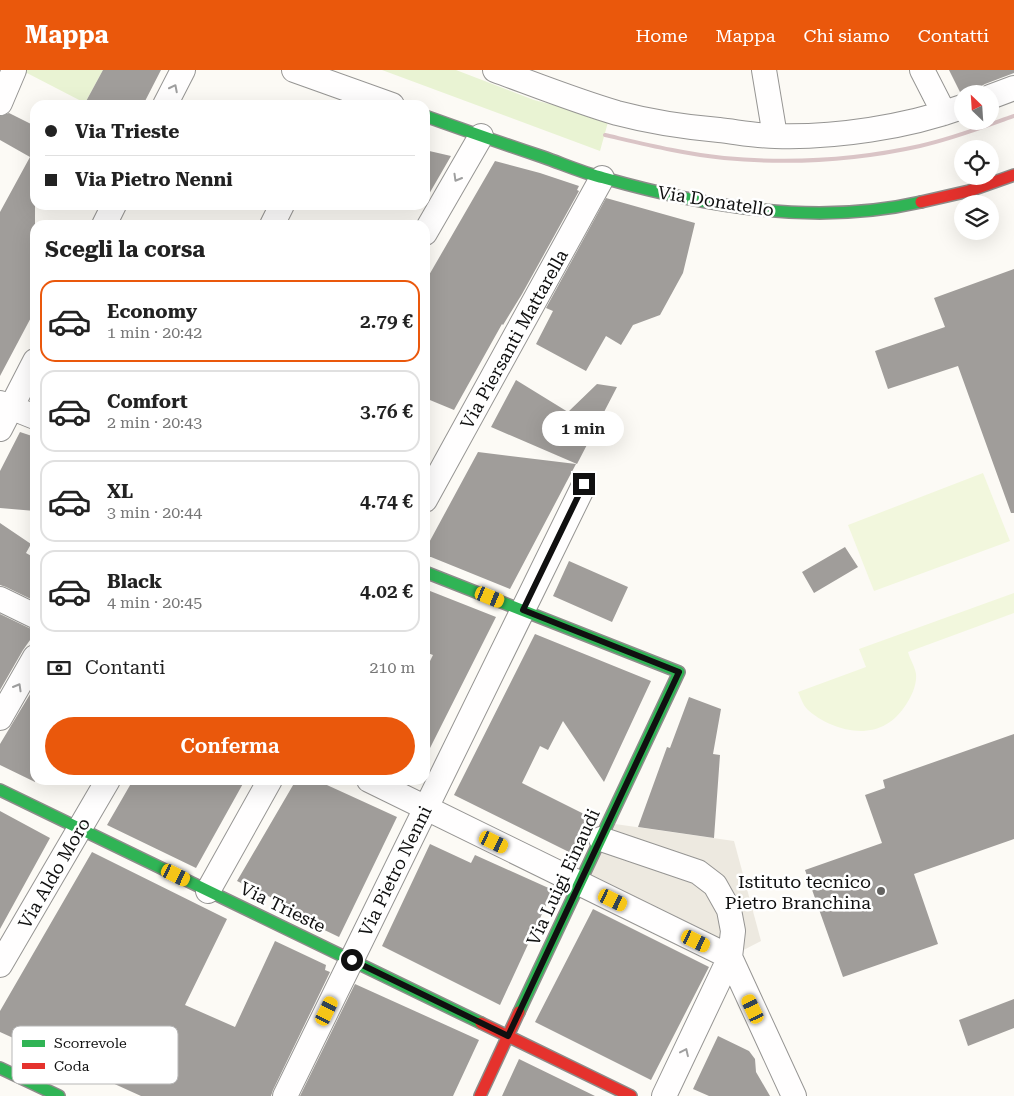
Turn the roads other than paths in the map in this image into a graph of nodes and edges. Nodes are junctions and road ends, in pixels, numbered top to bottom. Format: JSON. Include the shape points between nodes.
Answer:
{"nodes":[{"id":1,"x":14,"y":70,"type":"edge"},
{"id":2,"x":183,"y":70,"type":"edge"},
{"id":3,"x":294,"y":70,"type":"edge"},
{"id":4,"x":495,"y":70,"type":"edge"},
{"id":5,"x":764,"y":70,"type":"edge"},
{"id":6,"x":922,"y":70,"type":"edge"},
{"id":7,"x":1014,"y":88,"type":"edge"},
{"id":8,"x":999,"y":94,"type":"edge"},
{"id":9,"x":339,"y":97,"type":"edge"},
{"id":10,"x":168,"y":100,"type":"edge"},
{"id":11,"x":359,"y":100,"type":"edge"},
{"id":12,"x":0,"y":103,"type":"edge"},
{"id":13,"x":953,"y":110,"type":"edge"},
{"id":14,"x":430,"y":118,"type":"edge"},
{"id":15,"x":481,"y":136,"type":"junction"},
{"id":16,"x":774,"y":136,"type":"junction"},
{"id":17,"x":1014,"y":175,"type":"edge"},
{"id":18,"x":602,"y":178,"type":"junction"},
{"id":19,"x":430,"y":224,"type":"edge"},
{"id":20,"x":30,"y":369,"type":"edge"},
{"id":21,"x":6,"y":405,"type":"edge"},
{"id":22,"x":30,"y":415,"type":"edge"},
{"id":23,"x":0,"y":429,"type":"edge"},
{"id":24,"x":584,"y":484,"type":"dead end"},
{"id":25,"x":430,"y":491,"type":"edge"},
{"id":26,"x":430,"y":574,"type":"edge"},
{"id":27,"x":0,"y":599,"type":"edge"},
{"id":28,"x":523,"y":610,"type":"junction"},
{"id":29,"x":30,"y":614,"type":"edge"},
{"id":30,"x":30,"y":666,"type":"edge"},
{"id":31,"x":0,"y":718,"type":"edge"},
{"id":32,"x":105,"y":785,"type":"edge"},
{"id":33,"x":267,"y":785,"type":"edge"},
{"id":34,"x":379,"y":785,"type":"edge"},
{"id":35,"x":0,"y":790,"type":"edge"},
{"id":36,"x":426,"y":808,"type":"junction"},
{"id":37,"x":80,"y":829,"type":"junction"},
{"id":38,"x":600,"y":839,"type":"junction"},
{"id":39,"x":580,"y":883,"type":"junction"},
{"id":40,"x":208,"y":891,"type":"junction"},
{"id":41,"x":9,"y":931,"type":"edge"},
{"id":42,"x":730,"y":957,"type":"junction"},
{"id":43,"x":352,"y":960,"type":"junction"},
{"id":44,"x":0,"y":965,"type":"edge"},
{"id":45,"x":508,"y":1036,"type":"junction"},
{"id":46,"x":0,"y":1068,"type":"edge"},
{"id":47,"x":12,"y":1074,"type":"edge"},
{"id":48,"x":34,"y":1084,"type":"edge"},
{"id":49,"x":59,"y":1096,"type":"edge"},
{"id":50,"x":284,"y":1096,"type":"edge"},
{"id":51,"x":480,"y":1096,"type":"edge"},
{"id":52,"x":631,"y":1096,"type":"edge"},
{"id":53,"x":664,"y":1096,"type":"edge"},
{"id":54,"x":794,"y":1096,"type":"edge"}],
"edges":[{"from":1,"to":12,"type":"street"},
{"from":10,"to":2,"type":"street","one_way":true},
{"from":3,"to":9,"type":"street"},
{"from":4,"to":16,"type":"street","via":[[567,97],[654,122]]},
{"from":5,"to":16,"type":"street"},
{"from":6,"to":13,"type":"street"},
{"from":7,"to":8,"type":"street"},
{"from":9,"to":11,"type":"street"},
{"from":13,"to":16,"type":"street","via":[[901,124],[820,136]]},
{"from":14,"to":15,"type":"street","name":"Via Donatello"},
{"from":15,"to":18,"type":"street","name":"Via Donatello"},
{"from":15,"to":19,"type":"street","one_way":true},
{"from":17,"to":18,"type":"street","name":"Via Donatello","via":[[899,207],[805,213],[682,198]]},
{"from":18,"to":25,"type":"street","name":"Via Piersanti Mattarella"},
{"from":20,"to":21,"type":"street"},
{"from":21,"to":22,"type":"street"},
{"from":21,"to":23,"type":"street"},
{"from":24,"to":28,"type":"street","name":"Via Pietro Nenni"},
{"from":26,"to":28,"type":"street"},
{"from":27,"to":29,"type":"street"},
{"from":28,"to":36,"type":"street","name":"Via Pietro Nenni"},
{"from":28,"to":38,"type":"street","name":"Via Luigi Einaudi","via":[[679,672]]},
{"from":31,"to":30,"type":"street","one_way":true},
{"from":32,"to":37,"type":"street","name":"Via Aldo Moro"},
{"from":33,"to":40,"type":"street"},
{"from":34,"to":36,"type":"street"},
{"from":35,"to":37,"type":"street","name":"Via Trieste"},
{"from":36,"to":39,"type":"street"},
{"from":36,"to":43,"type":"street","name":"Via Pietro Nenni"},
{"from":37,"to":40,"type":"street","name":"Via Trieste"},
{"from":37,"to":41,"type":"street","name":"Via Aldo Moro"},
{"from":38,"to":39,"type":"street","name":"Via Luigi Einaudi"},
{"from":38,"to":42,"type":"street","via":[[698,872],[715,885],[729,910],[733,931]]},
{"from":39,"to":42,"type":"street"},
{"from":39,"to":45,"type":"street","name":"Via Luigi Einaudi"},
{"from":40,"to":43,"type":"street","name":"Via Trieste"},
{"from":41,"to":44,"type":"street","name":"Via Aldo Moro"},
{"from":53,"to":42,"type":"street","one_way":true},
{"from":42,"to":54,"type":"street"},
{"from":43,"to":45,"type":"street","name":"Via Trieste"},
{"from":43,"to":50,"type":"street","name":"Via Pietro Nenni"},
{"from":45,"to":51,"type":"street","name":"Via Luigi Einaudi"},
{"from":45,"to":52,"type":"street","name":"Via Trieste"},
{"from":46,"to":47,"type":"street"},
{"from":48,"to":49,"type":"street"}]}
